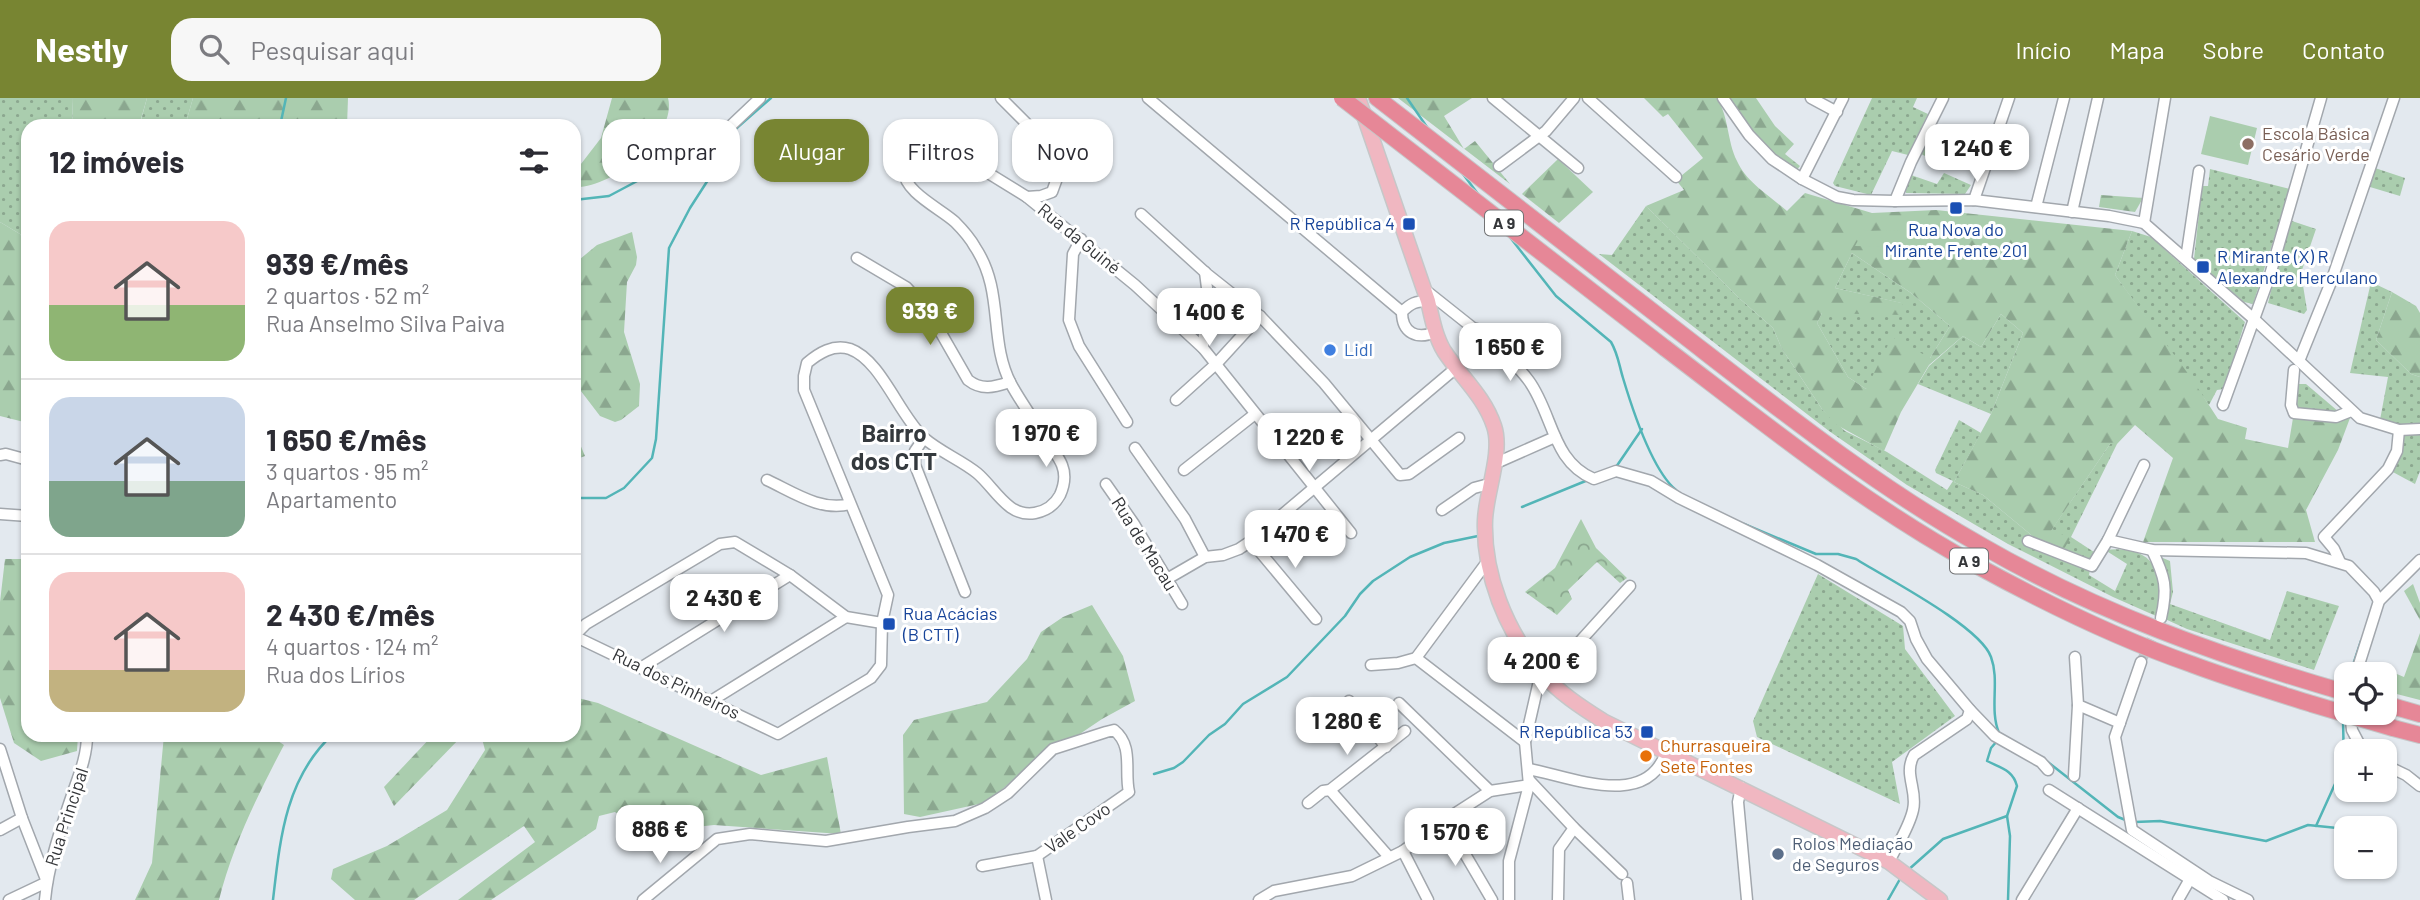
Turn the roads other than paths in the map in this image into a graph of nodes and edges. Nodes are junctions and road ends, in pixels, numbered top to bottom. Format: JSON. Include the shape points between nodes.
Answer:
{"nodes":[{"id":1,"x":760,"y":98,"type":"edge"},
{"id":2,"x":1001,"y":98,"type":"edge"},
{"id":3,"x":1148,"y":98,"type":"edge"},
{"id":4,"x":1342,"y":98,"type":"edge"},
{"id":5,"x":1358,"y":98,"type":"edge"},
{"id":6,"x":1377,"y":98,"type":"edge"},
{"id":7,"x":1493,"y":98,"type":"edge"},
{"id":8,"x":1574,"y":98,"type":"edge"},
{"id":9,"x":1588,"y":98,"type":"edge"},
{"id":10,"x":1723,"y":98,"type":"edge"},
{"id":11,"x":1811,"y":98,"type":"edge"},
{"id":12,"x":1843,"y":98,"type":"edge"},
{"id":13,"x":1943,"y":98,"type":"edge"},
{"id":14,"x":2009,"y":98,"type":"edge"},
{"id":15,"x":2064,"y":98,"type":"edge"},
{"id":16,"x":2098,"y":98,"type":"edge"},
{"id":17,"x":2165,"y":98,"type":"edge"},
{"id":18,"x":2321,"y":98,"type":"edge"},
{"id":19,"x":2394,"y":98,"type":"edge"},
{"id":20,"x":1837,"y":112,"type":"junction"},
{"id":21,"x":738,"y":119,"type":"edge"},
{"id":22,"x":1538,"y":137,"type":"junction"},
{"id":23,"x":1499,"y":166,"type":"dead end"},
{"id":24,"x":1578,"y":168,"type":"dead end"},
{"id":25,"x":2199,"y":171,"type":"dead end"},
{"id":26,"x":1676,"y":177,"type":"dead end"},
{"id":27,"x":1802,"y":179,"type":"junction"},
{"id":28,"x":1052,"y":192,"type":"junction"},
{"id":29,"x":1027,"y":197,"type":"junction"},
{"id":30,"x":1974,"y":200,"type":"junction"},
{"id":31,"x":1895,"y":201,"type":"junction"},
{"id":32,"x":2036,"y":207,"type":"junction"},
{"id":33,"x":2072,"y":212,"type":"junction"},
{"id":34,"x":1141,"y":214,"type":"dead end"},
{"id":35,"x":1054,"y":218,"type":"junction"},
{"id":36,"x":2144,"y":223,"type":"junction"},
{"id":37,"x":1081,"y":239,"type":"junction"},
{"id":38,"x":857,"y":258,"type":"dead end"},
{"id":39,"x":2186,"y":259,"type":"junction"},
{"id":40,"x":1205,"y":272,"type":"junction"},
{"id":41,"x":1219,"y":284,"type":"junction"},
{"id":42,"x":1206,"y":288,"type":"junction"},
{"id":43,"x":1426,"y":295,"type":"junction"},
{"id":44,"x":1402,"y":312,"type":"junction"},
{"id":45,"x":1260,"y":316,"type":"junction"},
{"id":46,"x":2255,"y":320,"type":"junction"},
{"id":47,"x":1204,"y":325,"type":"junction"},
{"id":48,"x":1181,"y":327,"type":"junction"},
{"id":49,"x":1435,"y":332,"type":"junction"},
{"id":50,"x":1203,"y":348,"type":"junction"},
{"id":51,"x":1216,"y":363,"type":"junction"},
{"id":52,"x":2296,"y":366,"type":"junction"},
{"id":53,"x":1456,"y":368,"type":"junction"},
{"id":54,"x":1010,"y":382,"type":"junction"},
{"id":55,"x":1176,"y":400,"type":"dead end"},
{"id":56,"x":2223,"y":405,"type":"dead end"},
{"id":57,"x":2351,"y":411,"type":"junction"},
{"id":58,"x":1255,"y":414,"type":"junction"},
{"id":59,"x":1126,"y":422,"type":"dead end"},
{"id":60,"x":2420,"y":429,"type":"edge"},
{"id":61,"x":2399,"y":430,"type":"junction"},
{"id":62,"x":1555,"y":437,"type":"junction"},
{"id":63,"x":924,"y":438,"type":"junction"},
{"id":64,"x":1458,"y":438,"type":"dead end"},
{"id":65,"x":1372,"y":440,"type":"junction"},
{"id":66,"x":1135,"y":447,"type":"dead end"},
{"id":67,"x":0,"y":455,"type":"edge"},
{"id":68,"x":21,"y":458,"type":"edge"},
{"id":69,"x":1494,"y":464,"type":"junction"},
{"id":70,"x":2144,"y":465,"type":"dead end"},
{"id":71,"x":1184,"y":470,"type":"dead end"},
{"id":72,"x":767,"y":480,"type":"dead end"},
{"id":73,"x":1106,"y":484,"type":"dead end"},
{"id":74,"x":1489,"y":484,"type":"junction"},
{"id":75,"x":1316,"y":487,"type":"junction"},
{"id":76,"x":850,"y":504,"type":"junction"},
{"id":77,"x":1442,"y":510,"type":"dead end"},
{"id":78,"x":0,"y":514,"type":"edge"},
{"id":79,"x":21,"y":516,"type":"edge"},
{"id":80,"x":1351,"y":533,"type":"dead end"},
{"id":81,"x":2108,"y":540,"type":"junction"},
{"id":82,"x":1251,"y":541,"type":"junction"},
{"id":83,"x":2028,"y":541,"type":"dead end"},
{"id":84,"x":2152,"y":550,"type":"junction"},
{"id":85,"x":1205,"y":557,"type":"junction"},
{"id":86,"x":2420,"y":560,"type":"edge"},
{"id":87,"x":1487,"y":562,"type":"junction"},
{"id":88,"x":2340,"y":562,"type":"junction"},
{"id":89,"x":2415,"y":571,"type":"edge"},
{"id":90,"x":790,"y":575,"type":"junction"},
{"id":91,"x":1167,"y":579,"type":"junction"},
{"id":92,"x":1630,"y":586,"type":"dead end"},
{"id":93,"x":965,"y":592,"type":"dead end"},
{"id":94,"x":2379,"y":601,"type":"junction"},
{"id":95,"x":1182,"y":604,"type":"dead end"},
{"id":96,"x":846,"y":617,"type":"junction"},
{"id":97,"x":2161,"y":618,"type":"tunnel mouth"},
{"id":98,"x":1316,"y":619,"type":"dead end"},
{"id":99,"x":882,"y":623,"type":"junction"},
{"id":100,"x":581,"y":629,"type":"edge"},
{"id":101,"x":581,"y":639,"type":"edge"},
{"id":102,"x":2075,"y":657,"type":"dead end"},
{"id":103,"x":1416,"y":658,"type":"junction"},
{"id":104,"x":2141,"y":662,"type":"tunnel mouth"},
{"id":105,"x":2360,"y":662,"type":"edge"},
{"id":106,"x":1371,"y":665,"type":"dead end"},
{"id":107,"x":642,"y":667,"type":"junction"},
{"id":108,"x":1545,"y":676,"type":"junction"},
{"id":109,"x":2334,"y":689,"type":"edge"},
{"id":110,"x":711,"y":701,"type":"junction"},
{"id":111,"x":1349,"y":701,"type":"dead end"},
{"id":112,"x":1399,"y":703,"type":"dead end"},
{"id":113,"x":2077,"y":705,"type":"junction"},
{"id":114,"x":2397,"y":707,"type":"edge"},
{"id":115,"x":1970,"y":710,"type":"junction"},
{"id":116,"x":2420,"y":714,"type":"edge"},
{"id":117,"x":2120,"y":723,"type":"junction"},
{"id":118,"x":1405,"y":731,"type":"dead end"},
{"id":119,"x":2420,"y":736,"type":"edge"},
{"id":120,"x":87,"y":742,"type":"edge"},
{"id":121,"x":1525,"y":742,"type":"junction"},
{"id":122,"x":1386,"y":747,"type":"junction"},
{"id":123,"x":0,"y":748,"type":"edge"},
{"id":124,"x":1666,"y":752,"type":"junction"},
{"id":125,"x":2048,"y":770,"type":"dead end"},
{"id":126,"x":2397,"y":771,"type":"edge"},
{"id":127,"x":2074,"y":776,"type":"dead end"},
{"id":128,"x":1529,"y":778,"type":"junction"},
{"id":129,"x":2420,"y":786,"type":"edge"},
{"id":130,"x":1741,"y":787,"type":"junction"},
{"id":131,"x":1330,"y":790,"type":"junction"},
{"id":132,"x":2049,"y":790,"type":"dead end"},
{"id":133,"x":1490,"y":791,"type":"junction"},
{"id":134,"x":1550,"y":800,"type":"junction"},
{"id":135,"x":1308,"y":803,"type":"dead end"},
{"id":136,"x":1524,"y":807,"type":"junction"},
{"id":137,"x":2078,"y":808,"type":"junction"},
{"id":138,"x":22,"y":818,"type":"junction"},
{"id":139,"x":1445,"y":820,"type":"junction"},
{"id":140,"x":1574,"y":828,"type":"junction"},
{"id":141,"x":0,"y":830,"type":"edge"},
{"id":142,"x":1404,"y":851,"type":"junction"},
{"id":143,"x":1037,"y":856,"type":"junction"},
{"id":144,"x":1389,"y":858,"type":"junction"},
{"id":145,"x":982,"y":866,"type":"dead end"},
{"id":146,"x":1899,"y":869,"type":"junction"},
{"id":147,"x":2190,"y":879,"type":"junction"},
{"id":148,"x":47,"y":882,"type":"junction"},
{"id":149,"x":9,"y":900,"type":"edge"},
{"id":150,"x":45,"y":900,"type":"edge"},
{"id":151,"x":642,"y":900,"type":"edge"},
{"id":152,"x":1046,"y":900,"type":"edge"},
{"id":153,"x":1259,"y":900,"type":"edge"},
{"id":154,"x":1428,"y":900,"type":"edge"},
{"id":155,"x":1492,"y":900,"type":"edge"},
{"id":156,"x":1508,"y":900,"type":"edge"},
{"id":157,"x":1558,"y":900,"type":"edge"},
{"id":158,"x":1629,"y":900,"type":"edge"},
{"id":159,"x":1747,"y":900,"type":"edge"},
{"id":160,"x":1940,"y":900,"type":"edge"},
{"id":161,"x":2022,"y":900,"type":"edge"},
{"id":162,"x":2178,"y":900,"type":"edge"},
{"id":163,"x":2223,"y":900,"type":"edge"},
{"id":164,"x":2248,"y":900,"type":"edge"}],
"edges":[{"from":1,"to":21,"type":"street"},
{"from":2,"to":28,"type":"street","via":[[1058,155],[1060,170]]},
{"from":3,"to":44,"type":"street"},
{"from":4,"to":119,"type":"highway","number":"A 9","bridge":true,"via":[[1809,457],[1972,563],[2085,621],[2189,664]]},
{"from":5,"to":43,"type":"main road"},
{"from":6,"to":109,"type":"highway","number":"A 9","via":[[1809,432],[1984,547],[2091,601],[2195,645]]},
{"from":7,"to":22,"type":"street"},
{"from":8,"to":22,"type":"street"},
{"from":9,"to":26,"type":"street"},
{"from":10,"to":27,"type":"street","via":[[1758,146]]},
{"from":11,"to":20,"type":"street"},
{"from":12,"to":20,"type":"street"},
{"from":13,"to":31,"type":"street"},
{"from":14,"to":30,"type":"street"},
{"from":15,"to":32,"type":"street"},
{"from":16,"to":33,"type":"street"},
{"from":17,"to":36,"type":"street"},
{"from":18,"to":46,"type":"street"},
{"from":19,"to":52,"type":"street","via":[[2331,282]]},
{"from":20,"to":27,"type":"street"},
{"from":22,"to":23,"type":"street"},
{"from":22,"to":24,"type":"street"},
{"from":25,"to":39,"type":"street"},
{"from":27,"to":31,"type":"street","via":[[1837,197]]},
{"from":28,"to":29,"type":"street"},
{"from":28,"to":35,"type":"street"},
{"from":29,"to":35,"type":"street","name":"Rua da Guiné"},
{"from":29,"to":54,"type":"street","name":"Rua da Guiné","via":[[941,144],[916,148],[905,161],[911,188],[954,222],[986,265]]},
{"from":30,"to":31,"type":"street"},
{"from":30,"to":32,"type":"street"},
{"from":32,"to":33,"type":"street"},
{"from":33,"to":36,"type":"street"},
{"from":34,"to":40,"type":"street"},
{"from":35,"to":37,"type":"street","name":"Rua da Guiné"},
{"from":36,"to":39,"type":"street"},
{"from":37,"to":48,"type":"street","name":"Rua da Guiné"},
{"from":37,"to":59,"type":"street","via":[[1073,254],[1069,320],[1079,346]]},
{"from":38,"to":54,"type":"street","via":[[906,287],[921,303],[968,380],[986,388]]},
{"from":39,"to":46,"type":"street"},
{"from":40,"to":41,"type":"street"},
{"from":40,"to":42,"type":"street"},
{"from":41,"to":42,"type":"street"},
{"from":41,"to":45,"type":"street"},
{"from":42,"to":47,"type":"street"},
{"from":43,"to":44,"type":"street"},
{"from":43,"to":49,"type":"main road"},
{"from":43,"to":62,"type":"street","via":[[1480,330],[1528,379]]},
{"from":44,"to":49,"type":"street","via":[[1405,329],[1412,334]]},
{"from":45,"to":51,"type":"street"},
{"from":45,"to":65,"type":"street"},
{"from":46,"to":52,"type":"street"},
{"from":46,"to":56,"type":"street"},
{"from":47,"to":48,"type":"street"},
{"from":47,"to":50,"type":"street"},
{"from":48,"to":50,"type":"street","name":"Rua da Guiné"},
{"from":49,"to":53,"type":"main road"},
{"from":50,"to":51,"type":"street","name":"Rua da Guiné"},
{"from":51,"to":55,"type":"street"},
{"from":51,"to":58,"type":"street","name":"Rua da Guiné"},
{"from":52,"to":57,"type":"street"},
{"from":52,"to":57,"type":"street","via":[[2294,413],[2336,417]]},
{"from":53,"to":65,"type":"street"},
{"from":53,"to":69,"type":"main road","via":[[1485,403],[1495,429]]},
{"from":54,"to":63,"type":"street","via":[[1062,465],[1064,484],[1050,508],[1030,514],[1017,512],[976,472]]},
{"from":57,"to":61,"type":"street"},
{"from":58,"to":71,"type":"street"},
{"from":58,"to":75,"type":"street","name":"Rua da Guiné"},
{"from":60,"to":61,"type":"street"},
{"from":61,"to":88,"type":"street","via":[[2388,469],[2324,537]]},
{"from":62,"to":69,"type":"street"},
{"from":62,"to":115,"type":"street","via":[[1563,455],[1590,477],[1616,471],[1651,481],[1906,616],[1927,659]]},
{"from":63,"to":76,"type":"street","via":[[859,354],[828,349],[807,363],[804,390]]},
{"from":63,"to":93,"type":"street","via":[[915,451],[915,465]]},
{"from":64,"to":65,"type":"street","via":[[1404,476]]},
{"from":65,"to":75,"type":"street"},
{"from":66,"to":85,"type":"street","via":[[1185,519]]},
{"from":67,"to":68,"type":"street"},
{"from":69,"to":74,"type":"main road"},
{"from":70,"to":81,"type":"street"},
{"from":72,"to":76,"type":"street","via":[[824,506]]},
{"from":73,"to":91,"type":"street","name":"Rua de Macau"},
{"from":74,"to":77,"type":"street","via":[[1474,488]]},
{"from":74,"to":87,"type":"main road"},
{"from":75,"to":80,"type":"street","name":"Rua da Guiné"},
{"from":75,"to":82,"type":"street"},
{"from":76,"to":99,"type":"street","via":[[888,595]]},
{"from":78,"to":79,"type":"street"},
{"from":81,"to":83,"type":"street","via":[[2092,566]]},
{"from":81,"to":84,"type":"street"},
{"from":82,"to":85,"type":"street","via":[[1223,555]]},
{"from":82,"to":98,"type":"street"},
{"from":84,"to":88,"type":"street","via":[[2306,553]]},
{"from":84,"to":97,"type":"street","via":[[2166,586]]},
{"from":85,"to":91,"type":"street"},
{"from":86,"to":89,"type":"street"},
{"from":87,"to":103,"type":"street"},
{"from":87,"to":108,"type":"main road","via":[[1506,617]]},
{"from":88,"to":94,"type":"street","via":[[2354,571]]},
{"from":89,"to":94,"type":"street"},
{"from":90,"to":96,"type":"street"},
{"from":90,"to":100,"type":"street","via":[[735,542],[720,544]]},
{"from":90,"to":107,"type":"street"},
{"from":91,"to":95,"type":"street","name":"Rua de Macau"},
{"from":92,"to":108,"type":"street"},
{"from":94,"to":105,"type":"street"},
{"from":96,"to":99,"type":"street"},
{"from":96,"to":110,"type":"street"},
{"from":99,"to":110,"type":"street","name":"Rua dos Pinheiros","via":[[881,665],[871,678],[778,734]]},
{"from":101,"to":107,"type":"street","name":"Rua dos Pinheiros"},
{"from":102,"to":113,"type":"street"},
{"from":103,"to":106,"type":"street"},
{"from":103,"to":121,"type":"street"},
{"from":104,"to":117,"type":"street"},
{"from":107,"to":110,"type":"street","name":"Rua dos Pinheiros"},
{"from":108,"to":121,"type":"street"},
{"from":108,"to":124,"type":"main road","via":[[1603,721]]},
{"from":111,"to":122,"type":"street"},
{"from":112,"to":133,"type":"street"},
{"from":113,"to":117,"type":"street"},
{"from":113,"to":127,"type":"street"},
{"from":114,"to":116,"type":"highway"},
{"from":115,"to":125,"type":"street","via":[[1999,740]]},
{"from":115,"to":146,"type":"street","via":[[1967,719],[1911,760],[1913,812]]},
{"from":117,"to":164,"type":"street","via":[[2115,737],[2132,830],[2208,881]]},
{"from":118,"to":122,"type":"street"},
{"from":120,"to":148,"type":"street","name":"Rua Principal","via":[[87,755]]},
{"from":121,"to":128,"type":"street"},
{"from":122,"to":131,"type":"street"},
{"from":123,"to":138,"type":"street"},
{"from":124,"to":128,"type":"street","via":[[1652,776],[1633,785]]},
{"from":124,"to":130,"type":"main road"},
{"from":126,"to":129,"type":"street"},
{"from":128,"to":133,"type":"street"},
{"from":128,"to":134,"type":"street"},
{"from":128,"to":136,"type":"street"},
{"from":130,"to":146,"type":"main road"},
{"from":130,"to":159,"type":"street","via":[[1738,802]]},
{"from":131,"to":135,"type":"street"},
{"from":131,"to":144,"type":"street"},
{"from":132,"to":137,"type":"street"},
{"from":133,"to":139,"type":"street"},
{"from":134,"to":136,"type":"street"},
{"from":134,"to":140,"type":"street"},
{"from":136,"to":156,"type":"street","via":[[1509,861]]},
{"from":137,"to":147,"type":"street"},
{"from":137,"to":161,"type":"street"},
{"from":138,"to":141,"type":"street"},
{"from":138,"to":148,"type":"street"},
{"from":139,"to":142,"type":"street"},
{"from":139,"to":155,"type":"street"},
{"from":140,"to":157,"type":"street","via":[[1559,849]]},
{"from":140,"to":158,"type":"street","via":[[1624,879]]},
{"from":142,"to":144,"type":"street"},
{"from":142,"to":154,"type":"street"},
{"from":143,"to":145,"type":"street","name":"Vale Covo"},
{"from":143,"to":151,"type":"street","name":"Vale Covo","via":[[1129,792],[1128,758],[1118,733],[1110,731],[1054,749],[1008,793],[955,821],[826,841],[750,834],[717,839]]},
{"from":143,"to":152,"type":"street"},
{"from":144,"to":153,"type":"street","via":[[1342,879],[1274,891]]},
{"from":146,"to":160,"type":"main road"},
{"from":147,"to":162,"type":"street"},
{"from":147,"to":163,"type":"street"},
{"from":148,"to":149,"type":"street"},
{"from":148,"to":150,"type":"street","name":"Rua Principal"}]}
